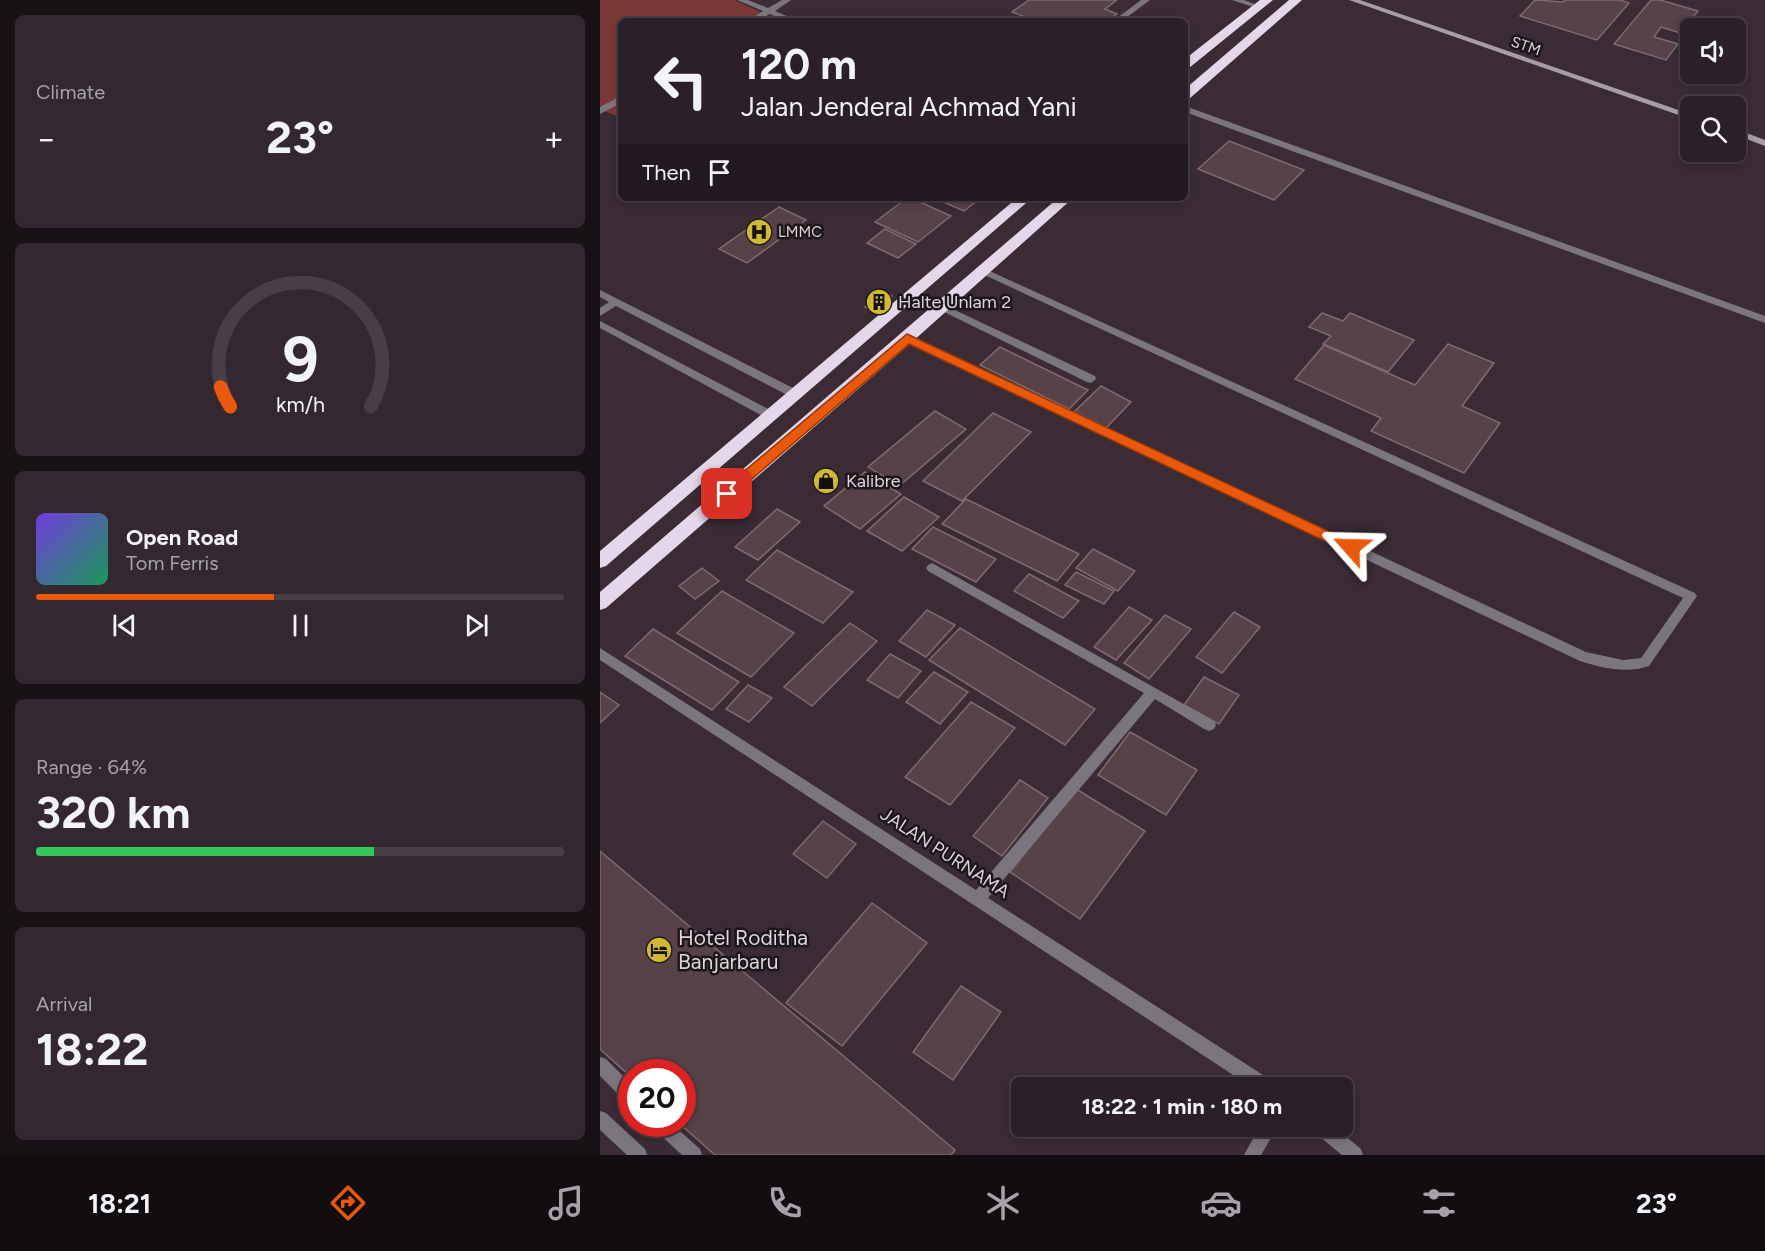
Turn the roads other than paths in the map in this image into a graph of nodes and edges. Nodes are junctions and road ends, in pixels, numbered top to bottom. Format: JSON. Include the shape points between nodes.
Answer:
{"nodes":[{"id":1,"x":741,"y":0,"type":"edge"},
{"id":2,"x":787,"y":0,"type":"edge"},
{"id":3,"x":1146,"y":0,"type":"edge"},
{"id":4,"x":1236,"y":0,"type":"edge"},
{"id":5,"x":1296,"y":0,"type":"edge"},
{"id":6,"x":1353,"y":0,"type":"edge"},
{"id":7,"x":1263,"y":4,"type":"edge"},
{"id":8,"x":769,"y":11,"type":"junction"},
{"id":9,"x":757,"y":18,"type":"edge"},
{"id":10,"x":786,"y":18,"type":"edge"},
{"id":11,"x":1121,"y":18,"type":"edge"},
{"id":12,"x":1188,"y":62,"type":"edge"},
{"id":13,"x":1188,"y":91,"type":"edge"},
{"id":14,"x":618,"y":101,"type":"edge"},
{"id":15,"x":1188,"y":110,"type":"edge"},
{"id":16,"x":600,"y":111,"type":"edge"},
{"id":17,"x":1680,"y":114,"type":"edge"},
{"id":18,"x":1746,"y":135,"type":"edge"},
{"id":19,"x":1765,"y":142,"type":"edge"},
{"id":20,"x":1022,"y":201,"type":"edge"},
{"id":21,"x":1063,"y":201,"type":"edge"},
{"id":22,"x":983,"y":271,"type":"junction"},
{"id":23,"x":600,"y":293,"type":"edge"},
{"id":24,"x":616,"y":301,"type":"junction"},
{"id":25,"x":942,"y":307,"type":"junction"},
{"id":26,"x":600,"y":313,"type":"edge"},
{"id":27,"x":1765,"y":320,"type":"edge"},
{"id":28,"x":600,"y":324,"type":"edge"},
{"id":29,"x":907,"y":338,"type":"junction"},
{"id":30,"x":1091,"y":380,"type":"dead end"},
{"id":31,"x":797,"y":395,"type":"junction"},
{"id":32,"x":772,"y":416,"type":"junction"},
{"id":33,"x":600,"y":561,"type":"edge"},
{"id":34,"x":932,"y":568,"type":"dead end"},
{"id":35,"x":600,"y":603,"type":"edge"},
{"id":36,"x":600,"y":653,"type":"edge"},
{"id":37,"x":1153,"y":692,"type":"junction"},
{"id":38,"x":1209,"y":725,"type":"dead end"},
{"id":39,"x":979,"y":898,"type":"junction"},
{"id":40,"x":600,"y":1065,"type":"edge"},
{"id":41,"x":1251,"y":1077,"type":"edge"},
{"id":42,"x":618,"y":1082,"type":"edge"},
{"id":43,"x":600,"y":1119,"type":"edge"},
{"id":44,"x":675,"y":1137,"type":"edge"},
{"id":45,"x":1263,"y":1137,"type":"edge"},
{"id":46,"x":1333,"y":1137,"type":"edge"},
{"id":47,"x":639,"y":1155,"type":"edge"},
{"id":48,"x":694,"y":1155,"type":"edge"},
{"id":49,"x":1252,"y":1155,"type":"edge"},
{"id":50,"x":1355,"y":1155,"type":"edge"}],
"edges":[{"from":1,"to":8,"type":"street"},
{"from":2,"to":8,"type":"street"},
{"from":3,"to":11,"type":"street"},
{"from":4,"to":7,"type":"street"},
{"from":5,"to":13,"type":"highway"},
{"from":6,"to":17,"type":"street","name":"STM"},
{"from":7,"to":12,"type":"highway"},
{"from":8,"to":9,"type":"street"},
{"from":8,"to":10,"type":"street"},
{"from":14,"to":16,"type":"street"},
{"from":15,"to":27,"type":"street"},
{"from":18,"to":19,"type":"street"},
{"from":20,"to":31,"type":"highway"},
{"from":21,"to":22,"type":"highway"},
{"from":22,"to":25,"type":"highway"},
{"from":22,"to":29,"type":"street","via":[[1690,596],[1645,662],[1622,665],[1584,657]]},
{"from":23,"to":24,"type":"street"},
{"from":24,"to":26,"type":"street"},
{"from":24,"to":31,"type":"street"},
{"from":25,"to":29,"type":"highway"},
{"from":25,"to":30,"type":"street"},
{"from":28,"to":32,"type":"street"},
{"from":29,"to":35,"type":"highway"},
{"from":31,"to":32,"type":"highway"},
{"from":32,"to":33,"type":"highway"},
{"from":34,"to":37,"type":"street"},
{"from":36,"to":39,"type":"street","name":"JALAN PURNAMA"},
{"from":37,"to":38,"type":"street"},
{"from":37,"to":39,"type":"street"},
{"from":39,"to":41,"type":"street","name":"JALAN PURNAMA"},
{"from":40,"to":42,"type":"street"},
{"from":43,"to":47,"type":"street"},
{"from":44,"to":48,"type":"street"},
{"from":45,"to":49,"type":"street"},
{"from":46,"to":50,"type":"street"}]}
